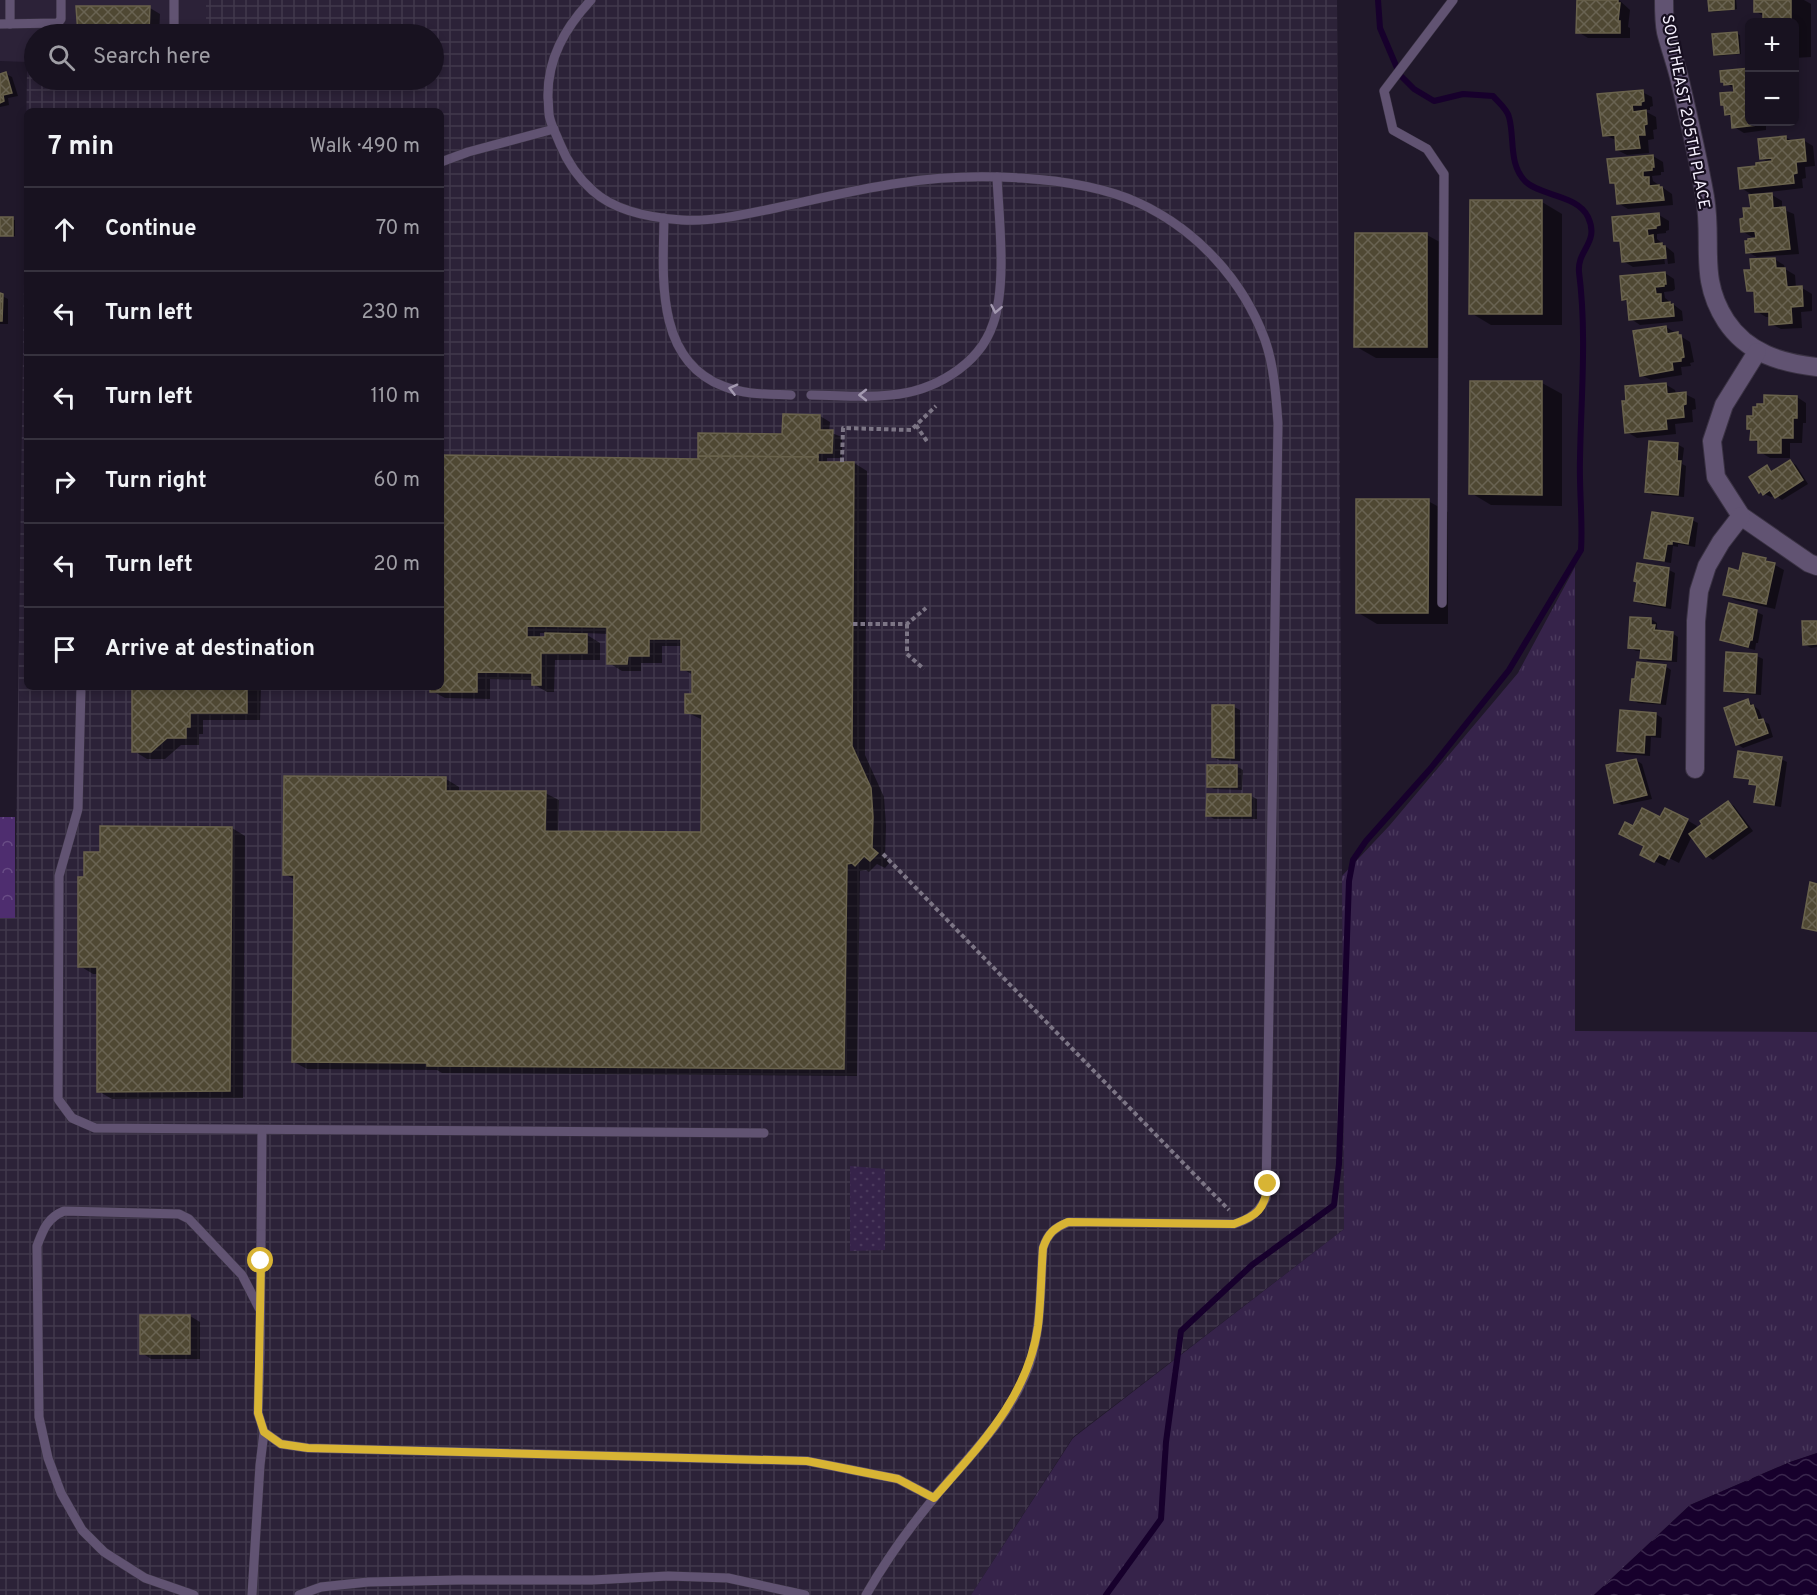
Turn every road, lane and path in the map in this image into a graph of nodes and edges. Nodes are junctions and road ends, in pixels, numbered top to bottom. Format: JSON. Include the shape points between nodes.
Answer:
{"nodes":[{"id":1,"x":10,"y":0,"type":"edge"},
{"id":2,"x":61,"y":0,"type":"edge"},
{"id":3,"x":174,"y":0,"type":"edge"},
{"id":4,"x":591,"y":0,"type":"edge"},
{"id":5,"x":1453,"y":0,"type":"edge"},
{"id":6,"x":1664,"y":0,"type":"edge"},
{"id":7,"x":0,"y":24,"type":"edge"},
{"id":8,"x":10,"y":24,"type":"junction"},
{"id":9,"x":174,"y":24,"type":"edge"},
{"id":10,"x":554,"y":129,"type":"junction"},
{"id":11,"x":444,"y":161,"type":"edge"},
{"id":12,"x":997,"y":177,"type":"junction"},
{"id":13,"x":664,"y":218,"type":"junction"},
{"id":14,"x":1757,"y":352,"type":"junction"},
{"id":15,"x":1817,"y":367,"type":"edge"},
{"id":16,"x":791,"y":395,"type":"dead end"},
{"id":17,"x":812,"y":395,"type":"dead end"},
{"id":18,"x":936,"y":406,"type":"dead end"},
{"id":19,"x":916,"y":425,"type":"junction"},
{"id":20,"x":928,"y":443,"type":"dead end"},
{"id":21,"x":842,"y":462,"type":"dead end"},
{"id":22,"x":1741,"y":516,"type":"junction"},
{"id":23,"x":1817,"y":566,"type":"edge"},
{"id":24,"x":1442,"y":603,"type":"dead end"},
{"id":25,"x":926,"y":608,"type":"dead end"},
{"id":26,"x":853,"y":624,"type":"dead end"},
{"id":27,"x":907,"y":624,"type":"junction"},
{"id":28,"x":924,"y":669,"type":"dead end"},
{"id":29,"x":81,"y":690,"type":"edge"},
{"id":30,"x":1695,"y":768,"type":"dead end"},
{"id":31,"x":883,"y":854,"type":"dead end"},
{"id":32,"x":262,"y":1130,"type":"junction"},
{"id":33,"x":764,"y":1133,"type":"dead end"},
{"id":34,"x":1234,"y":1224,"type":"junction"},
{"id":35,"x":261,"y":1311,"type":"junction"},
{"id":36,"x":264,"y":1432,"type":"junction"},
{"id":37,"x":934,"y":1498,"type":"junction"},
{"id":38,"x":194,"y":1595,"type":"edge"},
{"id":39,"x":252,"y":1595,"type":"edge"},
{"id":40,"x":299,"y":1595,"type":"edge"},
{"id":41,"x":805,"y":1595,"type":"edge"},
{"id":42,"x":866,"y":1595,"type":"edge"}],
"edges":[{"from":1,"to":8,"type":"lane"},
{"from":2,"to":8,"type":"lane","via":[[58,23]]},
{"from":3,"to":9,"type":"lane"},
{"from":4,"to":10,"type":"lane","via":[[565,32],[553,58],[548,88],[549,117]]},
{"from":5,"to":24,"type":"lane","via":[[1384,91],[1393,130],[1427,149],[1444,174]]},
{"from":6,"to":14,"type":"street","name":"SOUTHEAST 205TH PLACE","via":[[1666,29],[1705,200],[1710,288],[1728,323]]},
{"from":7,"to":8,"type":"lane"},
{"from":10,"to":11,"type":"lane"},
{"from":10,"to":13,"type":"lane","via":[[567,161],[593,192],[618,206]]},
{"from":12,"to":13,"type":"lane","via":[[929,179],[707,220]]},
{"from":12,"to":17,"type":"lane","one_way":true,"via":[[999,299],[993,325],[980,348],[942,381],[914,391],[889,395]]},
{"from":12,"to":34,"type":"lane","via":[[1104,191],[1173,222],[1226,270],[1265,340],[1275,379],[1278,423],[1268,1184],[1261,1209]]},
{"from":16,"to":13,"type":"lane","one_way":true,"via":[[752,393],[722,386],[697,370],[680,348],[668,320],[662,285]]},
{"from":14,"to":15,"type":"street","name":"SOUTHEAST 205TH PLACE"},
{"from":14,"to":22,"type":"street","via":[[1724,405],[1712,441],[1716,477]]},
{"from":18,"to":19,"type":"path"},
{"from":19,"to":20,"type":"path"},
{"from":19,"to":21,"type":"path","via":[[911,430],[843,429]]},
{"from":22,"to":23,"type":"street"},
{"from":22,"to":30,"type":"street","via":[[1707,566],[1699,591]]},
{"from":25,"to":27,"type":"path"},
{"from":26,"to":27,"type":"path"},
{"from":27,"to":28,"type":"path","via":[[907,654]]},
{"from":29,"to":32,"type":"lane","via":[[78,809],[59,876],[58,1100],[72,1118],[95,1128]]},
{"from":31,"to":34,"type":"path","via":[[1229,1209]]},
{"from":32,"to":33,"type":"lane"},
{"from":32,"to":35,"type":"lane"},
{"from":34,"to":37,"type":"lane","via":[[1068,1222],[1056,1227],[1043,1248],[1038,1327],[1029,1365],[1009,1406],[974,1454]]},
{"from":35,"to":36,"type":"lane","via":[[258,1413]]},
{"from":35,"to":38,"type":"lane","via":[[242,1275],[189,1219],[179,1214],[64,1211],[53,1216],[37,1246],[39,1417],[61,1493],[82,1530],[104,1552],[145,1578]]},
{"from":36,"to":37,"type":"lane","via":[[281,1444],[308,1448],[807,1461],[898,1479]]},
{"from":36,"to":39,"type":"lane"},
{"from":37,"to":42,"type":"lane"},
{"from":40,"to":41,"type":"lane","via":[[321,1587],[368,1582],[669,1576],[728,1578]]}]}
